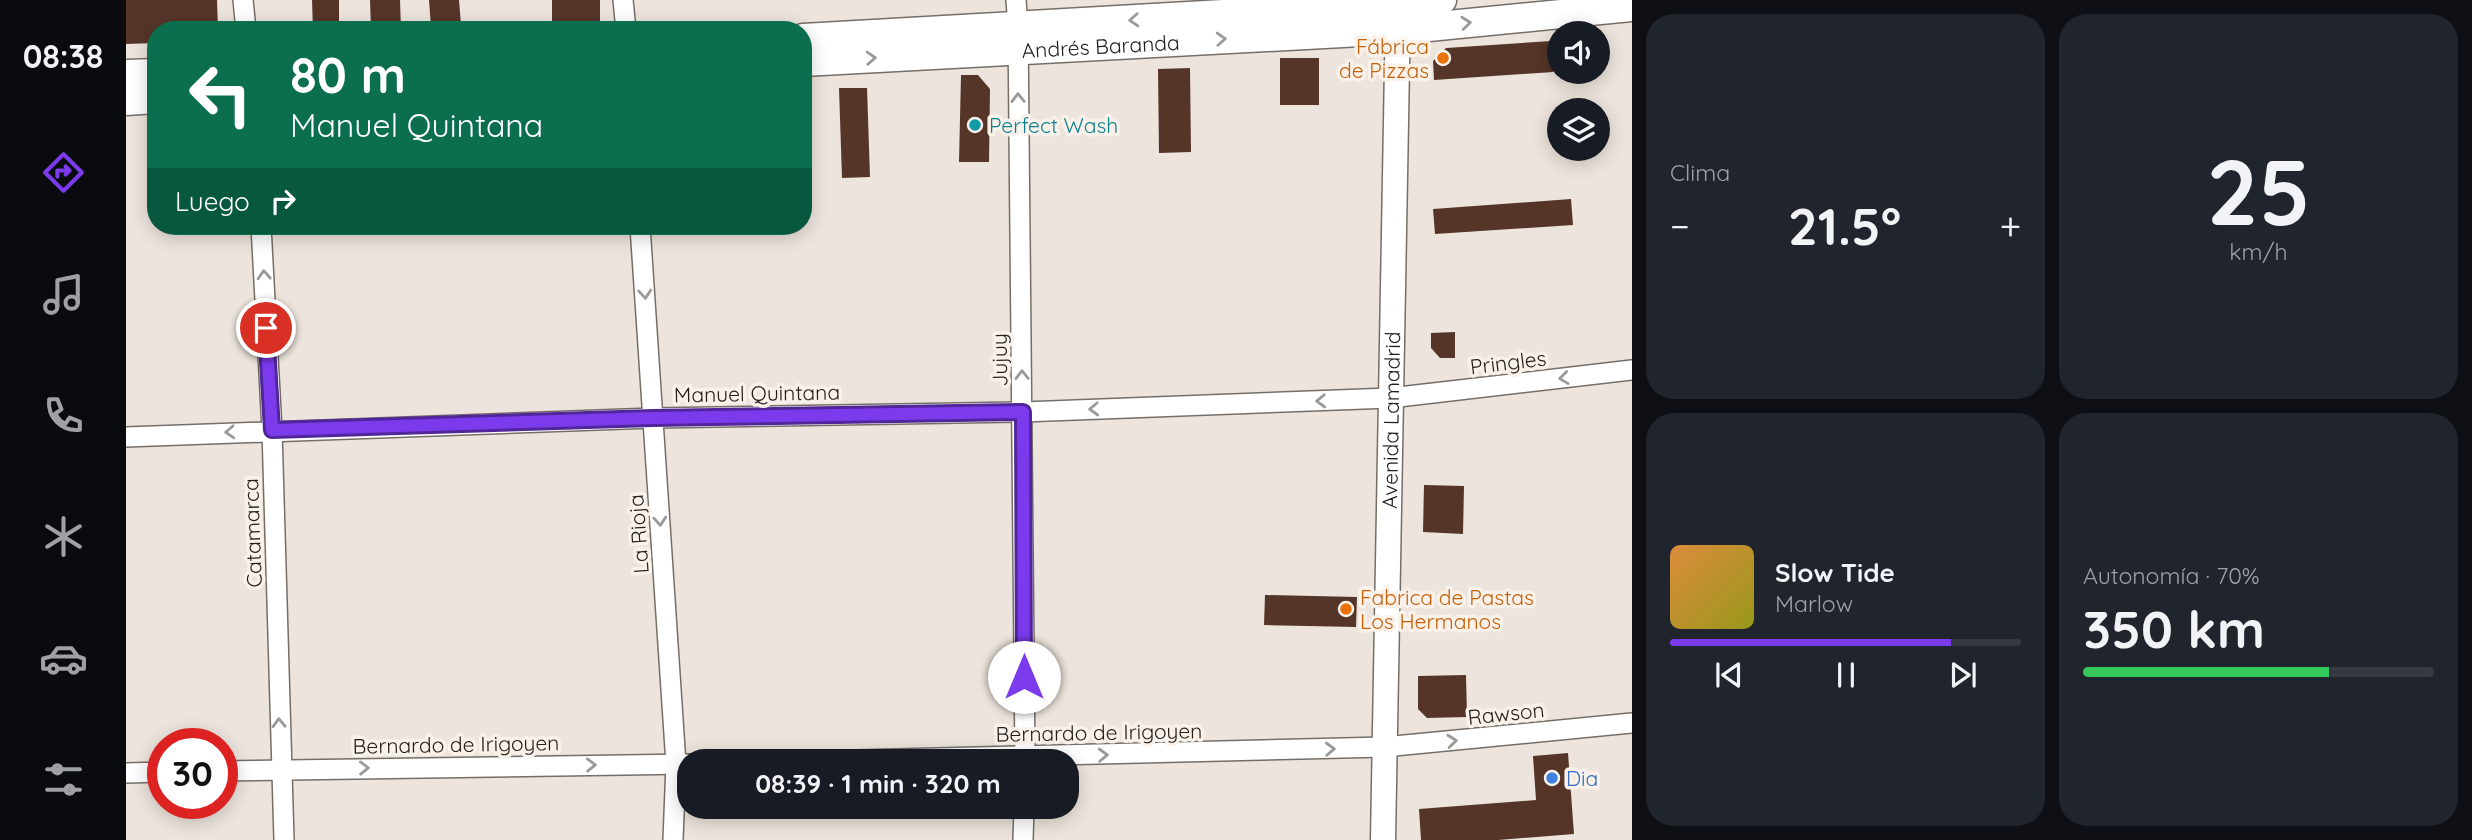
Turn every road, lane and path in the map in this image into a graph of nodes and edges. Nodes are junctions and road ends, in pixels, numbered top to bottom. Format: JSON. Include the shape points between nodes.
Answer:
{"nodes":[{"id":1,"x":243,"y":0,"type":"edge"},
{"id":2,"x":623,"y":0,"type":"edge"},
{"id":3,"x":1442,"y":0,"type":"edge"},
{"id":4,"x":1632,"y":7,"type":"edge"},
{"id":5,"x":1398,"y":11,"type":"edge"},
{"id":6,"x":245,"y":21,"type":"edge"},
{"id":7,"x":625,"y":21,"type":"edge"},
{"id":8,"x":1017,"y":25,"type":"edge"},
{"id":9,"x":812,"y":37,"type":"edge"},
{"id":10,"x":812,"y":60,"type":"edge"},
{"id":11,"x":147,"y":74,"type":"edge"},
{"id":12,"x":126,"y":75,"type":"edge"},
{"id":13,"x":147,"y":100,"type":"edge"},
{"id":14,"x":126,"y":101,"type":"edge"},
{"id":15,"x":261,"y":235,"type":"edge"},
{"id":16,"x":641,"y":235,"type":"edge"},
{"id":17,"x":1632,"y":370,"type":"edge"},
{"id":18,"x":1390,"y":398,"type":"junction"},
{"id":19,"x":1023,"y":412,"type":"junction"},
{"id":20,"x":653,"y":418,"type":"junction"},
{"id":21,"x":272,"y":430,"type":"junction"},
{"id":22,"x":126,"y":437,"type":"edge"},
{"id":23,"x":1632,"y":723,"type":"edge"},
{"id":24,"x":1384,"y":747,"type":"junction"},
{"id":25,"x":682,"y":749,"type":"edge"},
{"id":26,"x":1025,"y":749,"type":"edge"},
{"id":27,"x":1079,"y":757,"type":"edge"},
{"id":28,"x":677,"y":764,"type":"edge"},
{"id":29,"x":281,"y":769,"type":"junction"},
{"id":30,"x":238,"y":770,"type":"edge"},
{"id":31,"x":147,"y":772,"type":"edge"},
{"id":32,"x":126,"y":773,"type":"edge"},
{"id":33,"x":677,"y":810,"type":"edge"},
{"id":34,"x":1024,"y":819,"type":"edge"},
{"id":35,"x":284,"y":840,"type":"edge"},
{"id":36,"x":673,"y":840,"type":"edge"},
{"id":37,"x":1023,"y":840,"type":"edge"},
{"id":38,"x":1382,"y":840,"type":"edge"}],
"edges":[{"from":1,"to":6,"type":"street"},
{"from":2,"to":7,"type":"street"},
{"from":3,"to":5,"type":"main road"},
{"from":5,"to":4,"type":"main road","one_way":true},
{"from":5,"to":8,"type":"main road","name":"Andrés Baranda"},
{"from":5,"to":18,"type":"street","name":"Avenida Lamadrid"},
{"from":8,"to":9,"type":"main road","name":"Andrés Baranda"},
{"from":10,"to":8,"type":"main road","name":"Andrés Baranda","one_way":true},
{"from":19,"to":8,"type":"street","name":"Jujuy","one_way":true},
{"from":11,"to":12,"type":"main road"},
{"from":13,"to":14,"type":"main road"},
{"from":21,"to":15,"type":"street","name":"Catamarca","one_way":true},
{"from":16,"to":20,"type":"street","name":"La Rioja","one_way":true},
{"from":17,"to":18,"type":"street","name":"Pringles","one_way":true},
{"from":18,"to":19,"type":"street","name":"Manuel Quintana","one_way":true},
{"from":18,"to":24,"type":"street","name":"Avenida Lamadrid"},
{"from":19,"to":20,"type":"street","name":"Manuel Quintana"},
{"from":19,"to":26,"type":"street","name":"Jujuy"},
{"from":20,"to":21,"type":"street","name":"Manuel Quintana"},
{"from":20,"to":25,"type":"street","name":"La Rioja","one_way":true},
{"from":21,"to":22,"type":"street","name":"Manuel Quintana","one_way":true},
{"from":29,"to":21,"type":"street","name":"Catamarca","one_way":true},
{"from":24,"to":23,"type":"street","name":"Rawson","one_way":true},
{"from":27,"to":24,"type":"street","name":"Bernardo de Irigoyen","one_way":true},
{"from":24,"to":38,"type":"street","name":"Avenida Lamadrid"},
{"from":29,"to":28,"type":"street","name":"Bernardo de Irigoyen","one_way":true},
{"from":29,"to":30,"type":"street","name":"Bernardo de Irigoyen"},
{"from":29,"to":35,"type":"street","name":"Catamarca"},
{"from":31,"to":32,"type":"street"},
{"from":33,"to":36,"type":"street","name":"La Rioja"},
{"from":34,"to":37,"type":"street"}]}
